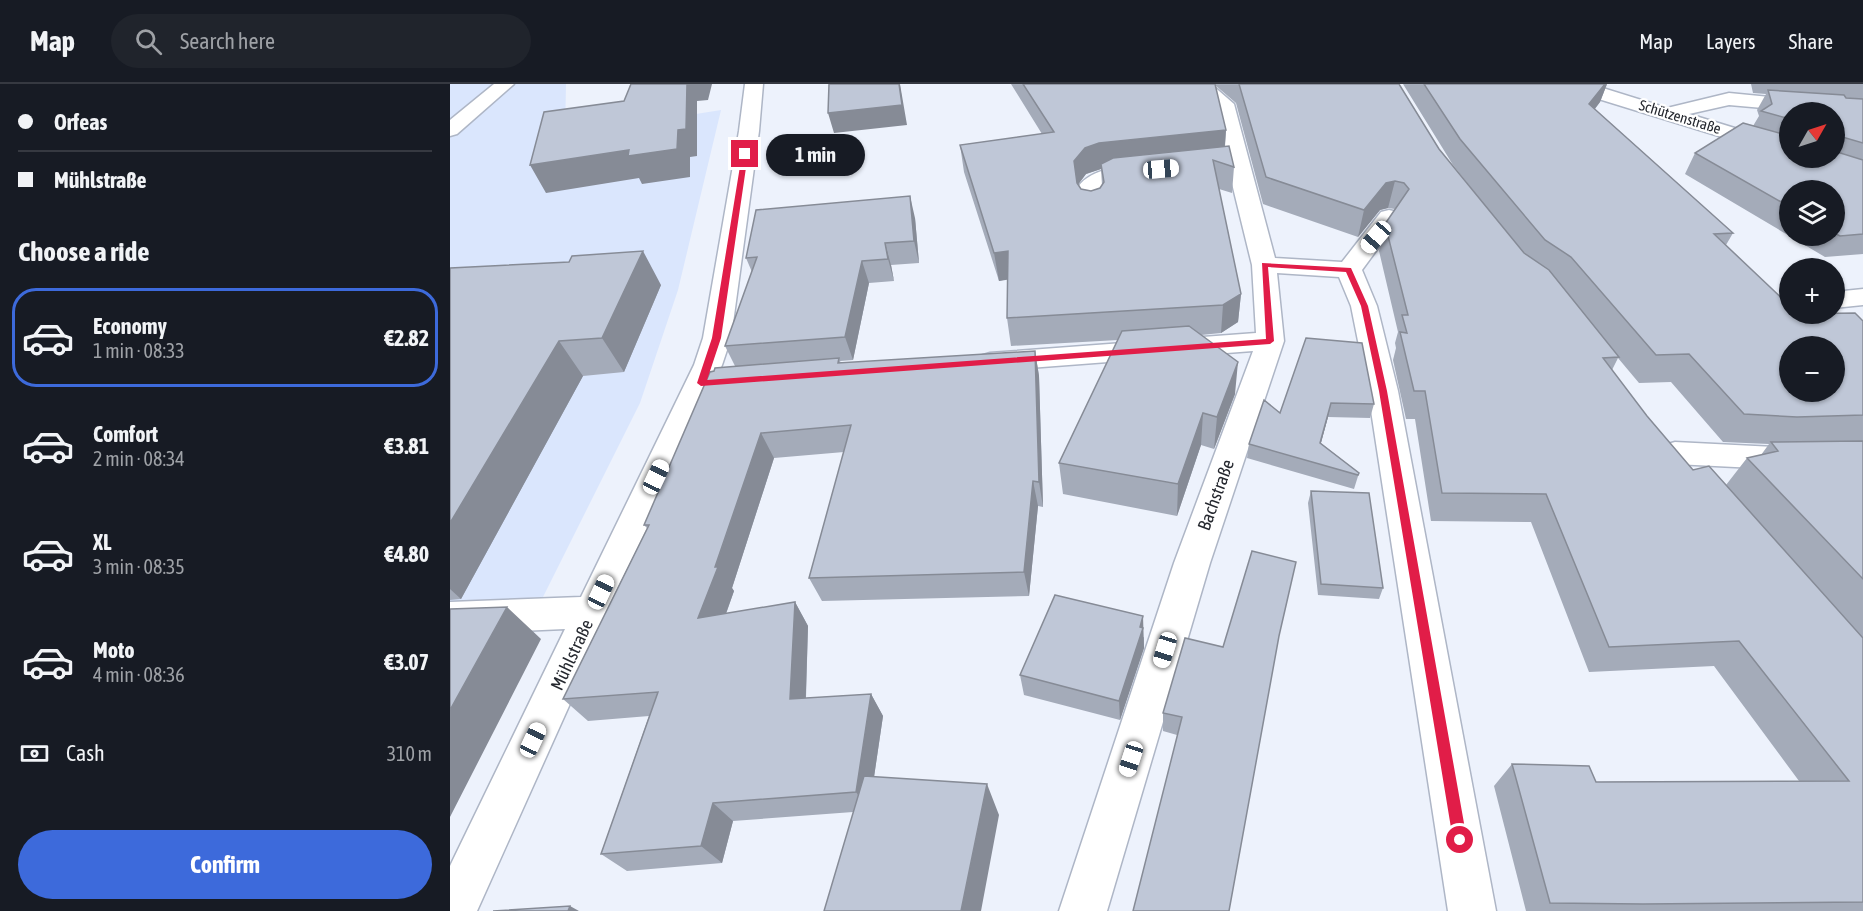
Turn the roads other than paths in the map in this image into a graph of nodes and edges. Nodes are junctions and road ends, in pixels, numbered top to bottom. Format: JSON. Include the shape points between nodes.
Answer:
{"nodes":[{"id":1,"x":506,"y":84,"type":"edge"},
{"id":2,"x":754,"y":84,"type":"edge"},
{"id":3,"x":1199,"y":84,"type":"edge"},
{"id":4,"x":1570,"y":84,"type":"edge"},
{"id":5,"x":1863,"y":112,"type":"edge"},
{"id":6,"x":1669,"y":113,"type":"junction"},
{"id":7,"x":450,"y":130,"type":"edge"},
{"id":8,"x":1779,"y":148,"type":"edge"},
{"id":9,"x":1173,"y":168,"type":"edge"},
{"id":10,"x":1092,"y":209,"type":"edge"},
{"id":11,"x":1389,"y":216,"type":"edge"},
{"id":12,"x":1264,"y":265,"type":"junction"},
{"id":13,"x":1349,"y":270,"type":"junction"},
{"id":14,"x":1863,"y":297,"type":"edge"},
{"id":15,"x":1845,"y":305,"type":"edge"},
{"id":16,"x":1270,"y":341,"type":"junction"},
{"id":17,"x":961,"y":364,"type":"edge"},
{"id":18,"x":1863,"y":455,"type":"edge"},
{"id":19,"x":1706,"y":489,"type":"edge"},
{"id":20,"x":592,"y":612,"type":"junction"},
{"id":21,"x":450,"y":618,"type":"edge"},
{"id":22,"x":453,"y":911,"type":"edge"},
{"id":23,"x":1083,"y":911,"type":"edge"},
{"id":24,"x":1472,"y":911,"type":"edge"}],
"edges":[{"from":1,"to":7,"type":"street"},
{"from":2,"to":20,"type":"street","name":"Mühlstraße","via":[[713,382]]},
{"from":3,"to":12,"type":"street","name":"Bachstraße","via":[[1224,104],[1234,138],[1228,164]]},
{"from":4,"to":6,"type":"street","name":"Schützenstraße"},
{"from":5,"to":6,"type":"street","via":[[1729,99]]},
{"from":6,"to":8,"type":"street","name":"Schützenstraße"},
{"from":9,"to":10,"type":"street","via":[[1096,181],[1089,186]]},
{"from":11,"to":13,"type":"street"},
{"from":12,"to":13,"type":"street"},
{"from":12,"to":16,"type":"street","name":"Bachstraße"},
{"from":13,"to":24,"type":"street","via":[[1365,306],[1383,391]]},
{"from":14,"to":15,"type":"street"},
{"from":16,"to":17,"type":"street"},
{"from":16,"to":23,"type":"street","name":"Bachstraße","via":[[1192,563]]},
{"from":18,"to":19,"type":"street","via":[[1775,458],[1668,444]]},
{"from":20,"to":21,"type":"street"},
{"from":20,"to":22,"type":"street","name":"Mühlstraße"}]}
